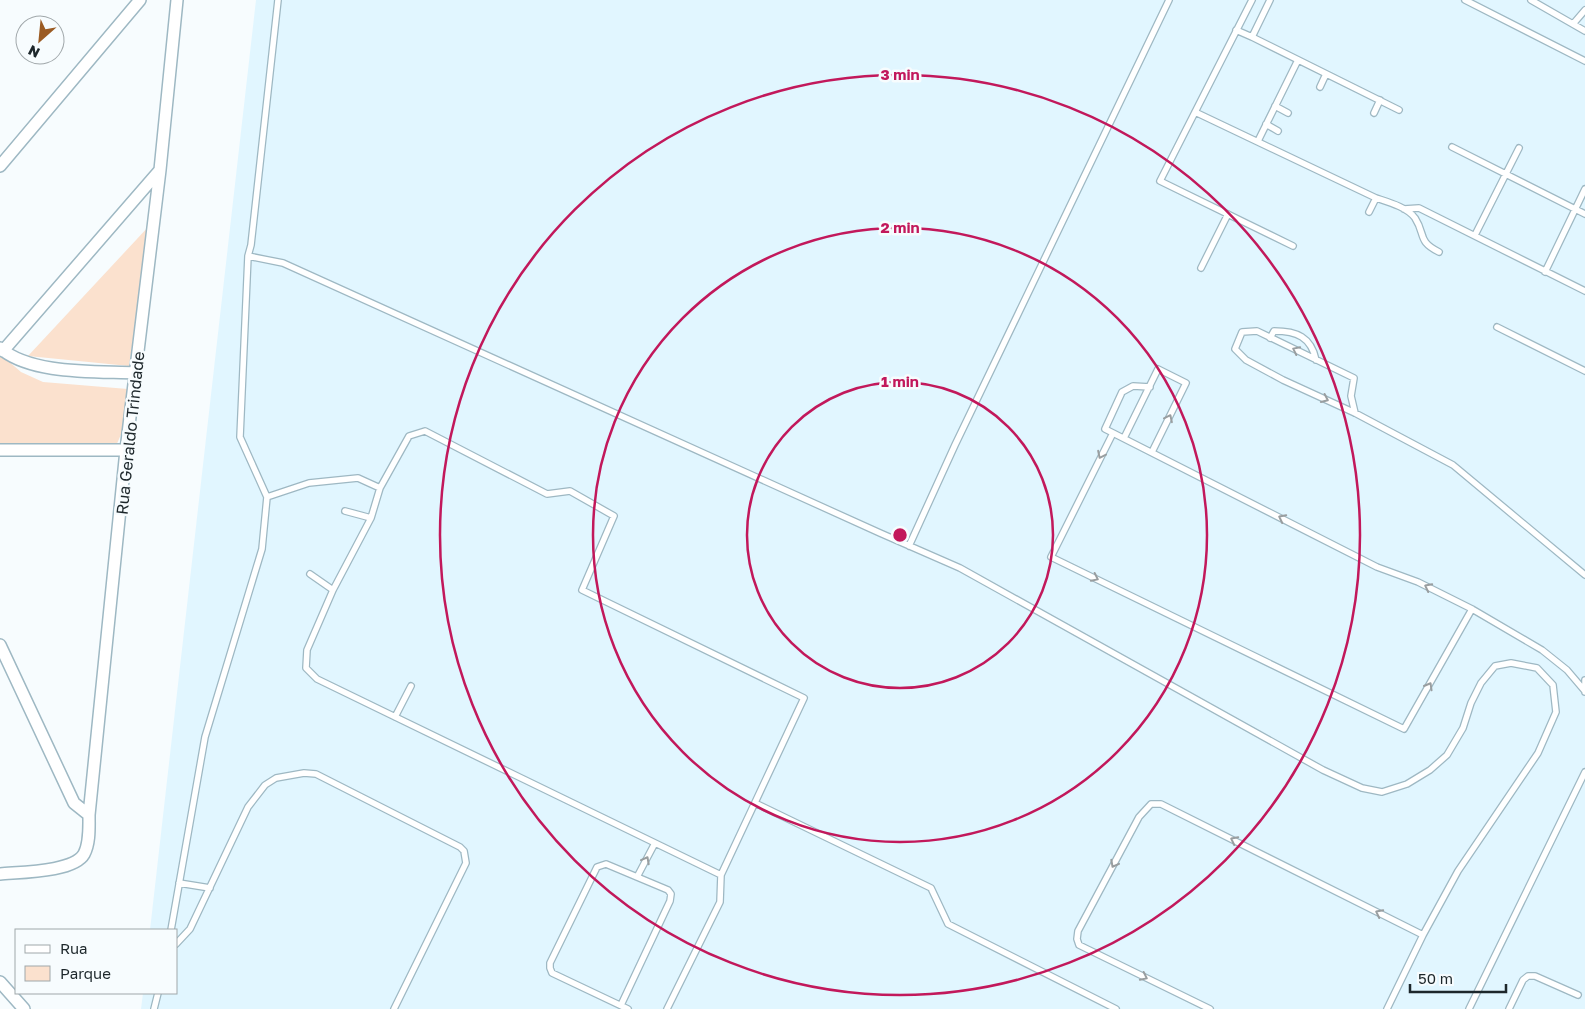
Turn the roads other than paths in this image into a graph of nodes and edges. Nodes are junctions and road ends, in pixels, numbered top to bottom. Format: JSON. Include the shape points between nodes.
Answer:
{"nodes":[{"id":1,"x":140,"y":0,"type":"edge"},
{"id":2,"x":278,"y":0,"type":"edge"},
{"id":3,"x":1168,"y":0,"type":"edge"},
{"id":4,"x":1252,"y":0,"type":"edge"},
{"id":5,"x":1270,"y":0,"type":"edge"},
{"id":6,"x":1465,"y":0,"type":"edge"},
{"id":7,"x":1531,"y":0,"type":"edge"},
{"id":8,"x":175,"y":2,"type":"edge"},
{"id":9,"x":1585,"y":10,"type":"edge"},
{"id":10,"x":1573,"y":24,"type":"junction"},
{"id":11,"x":1236,"y":30,"type":"junction"},
{"id":12,"x":1585,"y":30,"type":"edge"},
{"id":13,"x":1252,"y":38,"type":"junction"},
{"id":14,"x":1298,"y":60,"type":"junction"},
{"id":15,"x":1585,"y":61,"type":"edge"},
{"id":16,"x":1326,"y":74,"type":"junction"},
{"id":17,"x":1320,"y":87,"type":"dead end"},
{"id":18,"x":1380,"y":100,"type":"junction"},
{"id":19,"x":1275,"y":106,"type":"junction"},
{"id":20,"x":1399,"y":110,"type":"dead end"},
{"id":21,"x":1196,"y":112,"type":"junction"},
{"id":22,"x":1288,"y":112,"type":"dead end"},
{"id":23,"x":1374,"y":113,"type":"dead end"},
{"id":24,"x":1266,"y":124,"type":"junction"},
{"id":25,"x":1278,"y":131,"type":"dead end"},
{"id":26,"x":1258,"y":141,"type":"junction"},
{"id":27,"x":1452,"y":147,"type":"dead end"},
{"id":28,"x":1519,"y":148,"type":"dead end"},
{"id":29,"x":0,"y":166,"type":"edge"},
{"id":30,"x":160,"y":170,"type":"junction"},
{"id":31,"x":1506,"y":174,"type":"junction"},
{"id":32,"x":1585,"y":189,"type":"edge"},
{"id":33,"x":1376,"y":198,"type":"junction"},
{"id":34,"x":1404,"y":209,"type":"junction"},
{"id":35,"x":1575,"y":209,"type":"junction"},
{"id":36,"x":1369,"y":212,"type":"dead end"},
{"id":37,"x":1228,"y":214,"type":"junction"},
{"id":38,"x":1585,"y":214,"type":"edge"},
{"id":39,"x":1475,"y":235,"type":"junction"},
{"id":40,"x":1293,"y":246,"type":"dead end"},
{"id":41,"x":1439,"y":252,"type":"dead end"},
{"id":42,"x":248,"y":256,"type":"junction"},
{"id":43,"x":1201,"y":268,"type":"dead end"},
{"id":44,"x":1544,"y":272,"type":"junction"},
{"id":45,"x":1585,"y":291,"type":"edge"},
{"id":46,"x":1497,"y":327,"type":"dead end"},
{"id":47,"x":1270,"y":338,"type":"junction"},
{"id":48,"x":2,"y":349,"type":"edge"},
{"id":49,"x":1316,"y":360,"type":"junction"},
{"id":50,"x":1585,"y":371,"type":"edge"},
{"id":51,"x":136,"y":373,"type":"junction"},
{"id":52,"x":1150,"y":387,"type":"junction"},
{"id":53,"x":1355,"y":413,"type":"junction"},
{"id":54,"x":1113,"y":432,"type":"junction"},
{"id":55,"x":1124,"y":438,"type":"junction"},
{"id":56,"x":0,"y":450,"type":"edge"},
{"id":57,"x":126,"y":450,"type":"junction"},
{"id":58,"x":1152,"y":452,"type":"junction"},
{"id":59,"x":380,"y":488,"type":"junction"},
{"id":60,"x":267,"y":497,"type":"junction"},
{"id":61,"x":345,"y":511,"type":"dead end"},
{"id":62,"x":372,"y":518,"type":"junction"},
{"id":63,"x":909,"y":546,"type":"junction"},
{"id":64,"x":310,"y":574,"type":"dead end"},
{"id":65,"x":1585,"y":575,"type":"edge"},
{"id":66,"x":333,"y":590,"type":"junction"},
{"id":67,"x":1472,"y":609,"type":"junction"},
{"id":68,"x":0,"y":645,"type":"edge"},
{"id":69,"x":1585,"y":680,"type":"edge"},
{"id":70,"x":411,"y":686,"type":"dead end"},
{"id":71,"x":1584,"y":691,"type":"edge"},
{"id":72,"x":395,"y":717,"type":"junction"},
{"id":73,"x":1585,"y":772,"type":"edge"},
{"id":74,"x":755,"y":803,"type":"junction"},
{"id":75,"x":89,"y":815,"type":"junction"},
{"id":76,"x":655,"y":843,"type":"junction"},
{"id":77,"x":0,"y":874,"type":"edge"},
{"id":78,"x":721,"y":875,"type":"junction"},
{"id":79,"x":637,"y":877,"type":"junction"},
{"id":80,"x":179,"y":883,"type":"junction"},
{"id":81,"x":210,"y":888,"type":"junction"},
{"id":82,"x":171,"y":929,"type":"edge"},
{"id":83,"x":1423,"y":935,"type":"junction"},
{"id":84,"x":178,"y":942,"type":"edge"},
{"id":85,"x":0,"y":982,"type":"edge"},
{"id":86,"x":158,"y":994,"type":"edge"},
{"id":87,"x":1578,"y":995,"type":"dead end"},
{"id":88,"x":621,"y":1005,"type":"junction"},
{"id":89,"x":24,"y":1009,"type":"edge"},
{"id":90,"x":154,"y":1009,"type":"edge"},
{"id":91,"x":394,"y":1009,"type":"edge"},
{"id":92,"x":628,"y":1009,"type":"edge"},
{"id":93,"x":667,"y":1009,"type":"edge"},
{"id":94,"x":1116,"y":1009,"type":"edge"},
{"id":95,"x":1210,"y":1009,"type":"edge"},
{"id":96,"x":1387,"y":1009,"type":"edge"},
{"id":97,"x":1469,"y":1009,"type":"edge"},
{"id":98,"x":1509,"y":1009,"type":"edge"}],
"edges":[{"from":1,"to":29,"type":"street"},
{"from":2,"to":42,"type":"lane"},
{"from":3,"to":63,"type":"lane"},
{"from":4,"to":11,"type":"lane"},
{"from":5,"to":13,"type":"lane"},
{"from":6,"to":15,"type":"lane"},
{"from":7,"to":10,"type":"lane"},
{"from":8,"to":30,"type":"street","name":"Rua Geraldo Trindade"},
{"from":9,"to":10,"type":"lane"},
{"from":10,"to":12,"type":"lane"},
{"from":11,"to":13,"type":"lane"},
{"from":11,"to":21,"type":"lane"},
{"from":13,"to":14,"type":"lane"},
{"from":14,"to":16,"type":"lane"},
{"from":14,"to":19,"type":"lane"},
{"from":16,"to":17,"type":"lane"},
{"from":16,"to":18,"type":"lane"},
{"from":18,"to":20,"type":"lane"},
{"from":18,"to":23,"type":"lane"},
{"from":19,"to":22,"type":"lane"},
{"from":19,"to":24,"type":"lane"},
{"from":21,"to":26,"type":"lane"},
{"from":21,"to":37,"type":"lane","via":[[1160,181]]},
{"from":24,"to":25,"type":"lane"},
{"from":24,"to":26,"type":"lane"},
{"from":26,"to":33,"type":"lane"},
{"from":27,"to":31,"type":"lane"},
{"from":28,"to":31,"type":"lane"},
{"from":30,"to":48,"type":"street"},
{"from":30,"to":51,"type":"street","name":"Rua Geraldo Trindade"},
{"from":31,"to":35,"type":"lane"},
{"from":31,"to":39,"type":"lane"},
{"from":32,"to":35,"type":"lane"},
{"from":33,"to":34,"type":"lane"},
{"from":33,"to":36,"type":"lane"},
{"from":34,"to":39,"type":"lane","via":[[1419,208]]},
{"from":34,"to":41,"type":"lane","via":[[1415,218],[1427,246]]},
{"from":35,"to":38,"type":"lane"},
{"from":35,"to":44,"type":"lane"},
{"from":37,"to":40,"type":"lane"},
{"from":37,"to":43,"type":"lane"},
{"from":39,"to":44,"type":"lane"},
{"from":42,"to":60,"type":"lane","via":[[240,438]]},
{"from":42,"to":63,"type":"lane","via":[[283,263]]},
{"from":44,"to":45,"type":"lane"},
{"from":46,"to":50,"type":"lane"},
{"from":49,"to":47,"type":"lane","one_way":true},
{"from":47,"to":49,"type":"lane","via":[[1274,331],[1286,331],[1304,338],[1313,348]]},
{"from":47,"to":53,"type":"lane","one_way":true,"via":[[1257,331],[1242,332],[1235,348],[1246,360]]},
{"from":48,"to":51,"type":"street","via":[[25,362],[49,368]]},
{"from":49,"to":53,"type":"lane","via":[[1354,378],[1351,396]]},
{"from":51,"to":57,"type":"street","name":"Rua Geraldo Trindade"},
{"from":52,"to":54,"type":"lane","via":[[1133,386],[1122,392],[1105,429]]},
{"from":52,"to":55,"type":"lane"},
{"from":58,"to":52,"type":"lane","one_way":true,"via":[[1186,384],[1158,370]]},
{"from":53,"to":65,"type":"lane","via":[[1453,465]]},
{"from":54,"to":55,"type":"lane"},
{"from":54,"to":67,"type":"lane","one_way":true,"via":[[1051,557],[1404,729]]},
{"from":55,"to":58,"type":"lane"},
{"from":56,"to":57,"type":"street"},
{"from":57,"to":75,"type":"street","name":"Rua Geraldo Trindade"},
{"from":67,"to":58,"type":"lane","one_way":true,"via":[[1377,566]]},
{"from":59,"to":60,"type":"lane","via":[[358,478],[309,483]]},
{"from":59,"to":62,"type":"lane"},
{"from":59,"to":74,"type":"lane","via":[[408,436],[425,431],[547,494],[570,491],[614,516],[582,590],[804,698]]},
{"from":60,"to":80,"type":"lane","via":[[262,549],[205,737]]},
{"from":61,"to":62,"type":"lane"},
{"from":62,"to":66,"type":"lane"},
{"from":63,"to":83,"type":"lane","via":[[960,568],[1323,770],[1362,788],[1382,792],[1407,784],[1447,756],[1463,728],[1471,702],[1494,666],[1511,663],[1537,668],[1553,685],[1556,712],[1538,753],[1458,871]]},
{"from":64,"to":66,"type":"lane"},
{"from":66,"to":72,"type":"lane","via":[[307,650],[306,668],[317,680]]},
{"from":67,"to":71,"type":"lane","via":[[1542,650],[1567,670]]},
{"from":68,"to":75,"type":"street","via":[[74,803]]},
{"from":69,"to":71,"type":"lane"},
{"from":70,"to":72,"type":"lane"},
{"from":72,"to":76,"type":"lane"},
{"from":73,"to":97,"type":"lane"},
{"from":74,"to":78,"type":"lane"},
{"from":74,"to":94,"type":"lane","via":[[931,888],[948,924]]},
{"from":75,"to":77,"type":"street","name":"Rua Geraldo Trindade","via":[[89,836],[84,854],[76,862],[62,867]]},
{"from":76,"to":78,"type":"lane"},
{"from":79,"to":76,"type":"lane","one_way":true},
{"from":78,"to":93,"type":"lane","via":[[720,902]]},
{"from":79,"to":88,"type":"lane","via":[[671,894]]},
{"from":79,"to":88,"type":"lane","via":[[606,864],[597,867],[550,963],[552,973]]},
{"from":80,"to":81,"type":"lane"},
{"from":80,"to":82,"type":"lane"},
{"from":81,"to":84,"type":"lane","via":[[190,929]]},
{"from":81,"to":91,"type":"lane","via":[[248,807],[265,785],[276,778],[304,773],[316,774],[460,847],[466,863]]},
{"from":83,"to":95,"type":"lane","one_way":true,"via":[[1162,804],[1151,804],[1139,817],[1078,931],[1077,939],[1079,945]]},
{"from":83,"to":96,"type":"lane"},
{"from":85,"to":89,"type":"street"},
{"from":86,"to":90,"type":"lane"},
{"from":87,"to":98,"type":"lane","via":[[1528,976]]},
{"from":88,"to":92,"type":"lane"}]}
